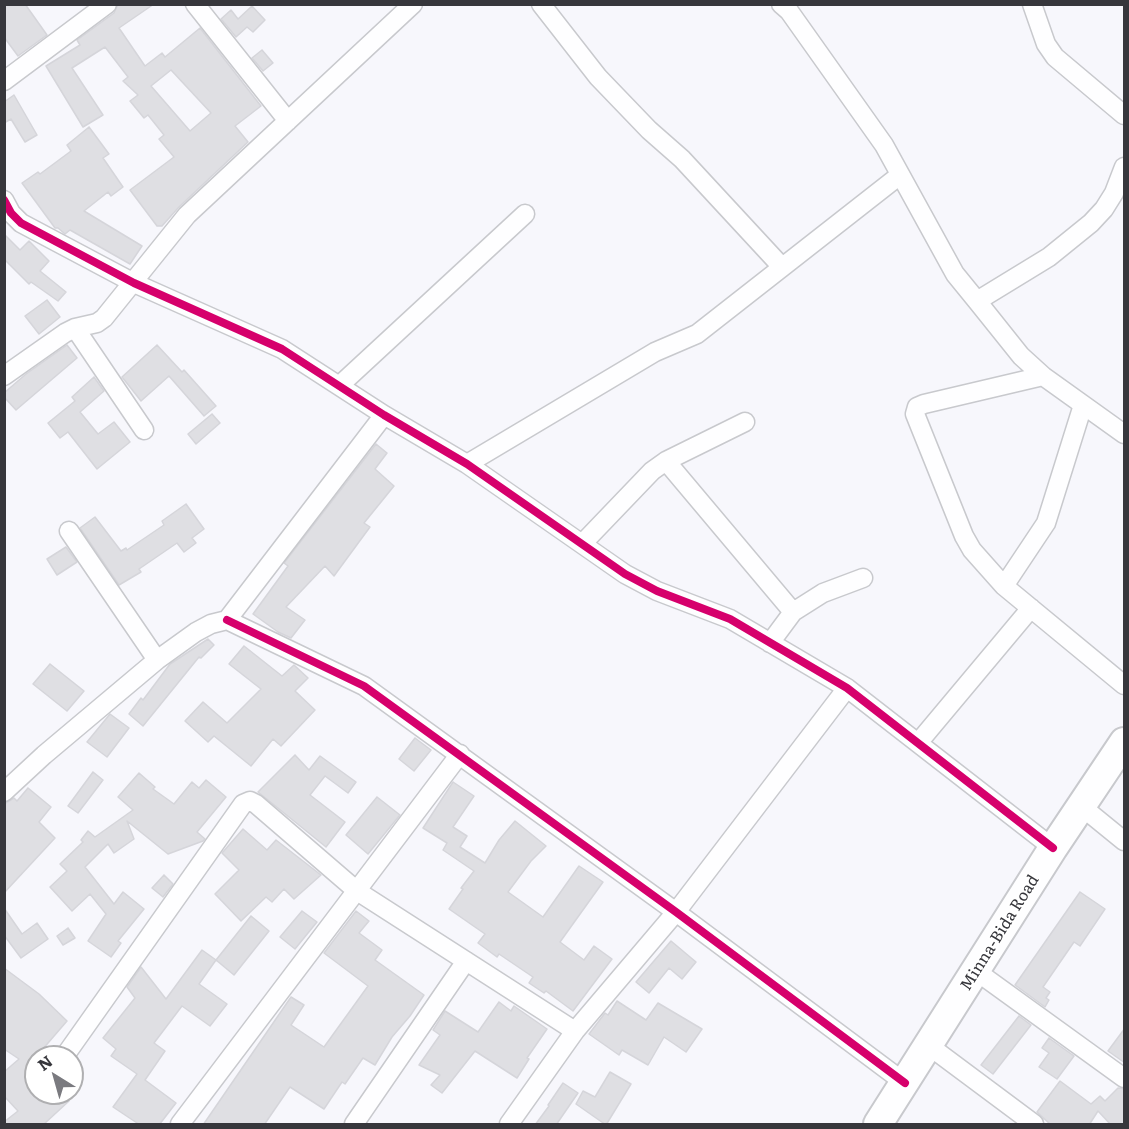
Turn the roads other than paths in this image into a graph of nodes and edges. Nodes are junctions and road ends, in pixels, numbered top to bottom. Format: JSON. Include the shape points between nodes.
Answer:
{"nodes":[{"id":1,"x":107,"y":4,"type":"edge"},
{"id":2,"x":195,"y":4,"type":"edge"},
{"id":3,"x":413,"y":4,"type":"edge"},
{"id":4,"x":541,"y":4,"type":"edge"},
{"id":5,"x":781,"y":4,"type":"edge"},
{"id":6,"x":1032,"y":4,"type":"edge"},
{"id":7,"x":8,"y":72,"type":"edge"},
{"id":8,"x":1125,"y":115,"type":"edge"},
{"id":9,"x":288,"y":122,"type":"junction"},
{"id":10,"x":1125,"y":166,"type":"edge"},
{"id":11,"x":900,"y":175,"type":"junction"},
{"id":12,"x":4,"y":200,"type":"edge"},
{"id":13,"x":525,"y":214,"type":"dead end"},
{"id":14,"x":783,"y":267,"type":"junction"},
{"id":15,"x":134,"y":283,"type":"junction"},
{"id":16,"x":977,"y":301,"type":"junction"},
{"id":17,"x":75,"y":328,"type":"junction"},
{"id":18,"x":4,"y":376,"type":"edge"},
{"id":19,"x":1043,"y":376,"type":"junction"},
{"id":20,"x":340,"y":385,"type":"junction"},
{"id":21,"x":1083,"y":405,"type":"junction"},
{"id":22,"x":384,"y":415,"type":"junction"},
{"id":23,"x":745,"y":422,"type":"dead end"},
{"id":24,"x":144,"y":430,"type":"dead end"},
{"id":25,"x":1125,"y":435,"type":"edge"},
{"id":26,"x":666,"y":461,"type":"junction"},
{"id":27,"x":467,"y":464,"type":"junction"},
{"id":28,"x":69,"y":531,"type":"dead end"},
{"id":29,"x":582,"y":544,"type":"junction"},
{"id":30,"x":863,"y":578,"type":"dead end"},
{"id":31,"x":1004,"y":586,"type":"junction"},
{"id":32,"x":1031,"y":608,"type":"junction"},
{"id":33,"x":793,"y":612,"type":"junction"},
{"id":34,"x":226,"y":620,"type":"junction"},
{"id":35,"x":770,"y":643,"type":"junction"},
{"id":36,"x":157,"y":660,"type":"junction"},
{"id":37,"x":1125,"y":685,"type":"edge"},
{"id":38,"x":847,"y":688,"type":"junction"},
{"id":39,"x":1125,"y":742,"type":"edge"},
{"id":40,"x":918,"y":743,"type":"junction"},
{"id":41,"x":460,"y":754,"type":"junction"},
{"id":42,"x":4,"y":792,"type":"edge"},
{"id":43,"x":1081,"y":806,"type":"junction"},
{"id":44,"x":1125,"y":841,"type":"edge"},
{"id":45,"x":1053,"y":848,"type":"junction"},
{"id":46,"x":357,"y":891,"type":"junction"},
{"id":47,"x":676,"y":912,"type":"junction"},
{"id":48,"x":466,"y":961,"type":"junction"},
{"id":49,"x":976,"y":971,"type":"junction"},
{"id":50,"x":575,"y":1031,"type":"junction"},
{"id":51,"x":72,"y":1045,"type":"edge"},
{"id":52,"x":928,"y":1045,"type":"junction"},
{"id":53,"x":1125,"y":1078,"type":"edge"},
{"id":54,"x":905,"y":1083,"type":"junction"},
{"id":55,"x":180,"y":1125,"type":"edge"},
{"id":56,"x":354,"y":1125,"type":"edge"},
{"id":57,"x":509,"y":1125,"type":"edge"},
{"id":58,"x":878,"y":1125,"type":"edge"},
{"id":59,"x":1034,"y":1125,"type":"edge"}],
"edges":[{"from":1,"to":7,"type":"street"},
{"from":2,"to":9,"type":"street"},
{"from":3,"to":9,"type":"street"},
{"from":4,"to":14,"type":"street","via":[[598,77]]},
{"from":5,"to":11,"type":"street","via":[[884,145]]},
{"from":6,"to":8,"type":"street","via":[[1054,57]]},
{"from":9,"to":15,"type":"street","via":[[187,215]]},
{"from":10,"to":16,"type":"street","via":[[1109,201],[1091,223],[1049,257]]},
{"from":11,"to":14,"type":"street"},
{"from":11,"to":16,"type":"street","via":[[956,274]]},
{"from":12,"to":15,"type":"street","via":[[21,223]]},
{"from":13,"to":20,"type":"street"},
{"from":14,"to":27,"type":"street","via":[[697,334],[655,352]]},
{"from":15,"to":17,"type":"street","via":[[104,318]]},
{"from":15,"to":20,"type":"street","via":[[282,349]]},
{"from":16,"to":19,"type":"street","via":[[1021,356]]},
{"from":17,"to":18,"type":"street"},
{"from":17,"to":24,"type":"street"},
{"from":19,"to":21,"type":"street"},
{"from":19,"to":31,"type":"street","via":[[924,404],[917,407],[915,414],[964,536]]},
{"from":20,"to":22,"type":"street"},
{"from":21,"to":25,"type":"street"},
{"from":21,"to":31,"type":"street","via":[[1046,523]]},
{"from":22,"to":27,"type":"street"},
{"from":22,"to":34,"type":"street"},
{"from":23,"to":26,"type":"street"},
{"from":26,"to":29,"type":"street"},
{"from":26,"to":33,"type":"street"},
{"from":27,"to":29,"type":"street"},
{"from":28,"to":36,"type":"street"},
{"from":29,"to":35,"type":"street","via":[[657,591],[730,619]]},
{"from":30,"to":33,"type":"street","via":[[823,593]]},
{"from":31,"to":32,"type":"street"},
{"from":32,"to":37,"type":"street"},
{"from":32,"to":40,"type":"street"},
{"from":33,"to":35,"type":"street"},
{"from":34,"to":36,"type":"street","via":[[196,632]]},
{"from":34,"to":41,"type":"street","via":[[364,686]]},
{"from":35,"to":38,"type":"street"},
{"from":36,"to":42,"type":"street"},
{"from":38,"to":40,"type":"street"},
{"from":38,"to":47,"type":"street"},
{"from":39,"to":43,"type":"main road","name":"Minna-Bida Road"},
{"from":40,"to":45,"type":"street"},
{"from":41,"to":46,"type":"street"},
{"from":41,"to":47,"type":"street"},
{"from":43,"to":44,"type":"street"},
{"from":43,"to":45,"type":"main road","name":"Minna-Bida Road"},
{"from":45,"to":49,"type":"main road","name":"Minna-Bida Road"},
{"from":46,"to":48,"type":"street"},
{"from":46,"to":51,"type":"street","via":[[256,804],[243,804]]},
{"from":46,"to":55,"type":"street"},
{"from":47,"to":50,"type":"street"},
{"from":47,"to":54,"type":"street"},
{"from":48,"to":50,"type":"street"},
{"from":48,"to":56,"type":"street"},
{"from":49,"to":52,"type":"main road","name":"Minna-Bida Road"},
{"from":49,"to":53,"type":"street"},
{"from":50,"to":57,"type":"street"},
{"from":52,"to":54,"type":"main road","name":"Minna-Bida Road"},
{"from":52,"to":59,"type":"street"},
{"from":54,"to":58,"type":"main road","name":"Minna-Bida Road"}]}
